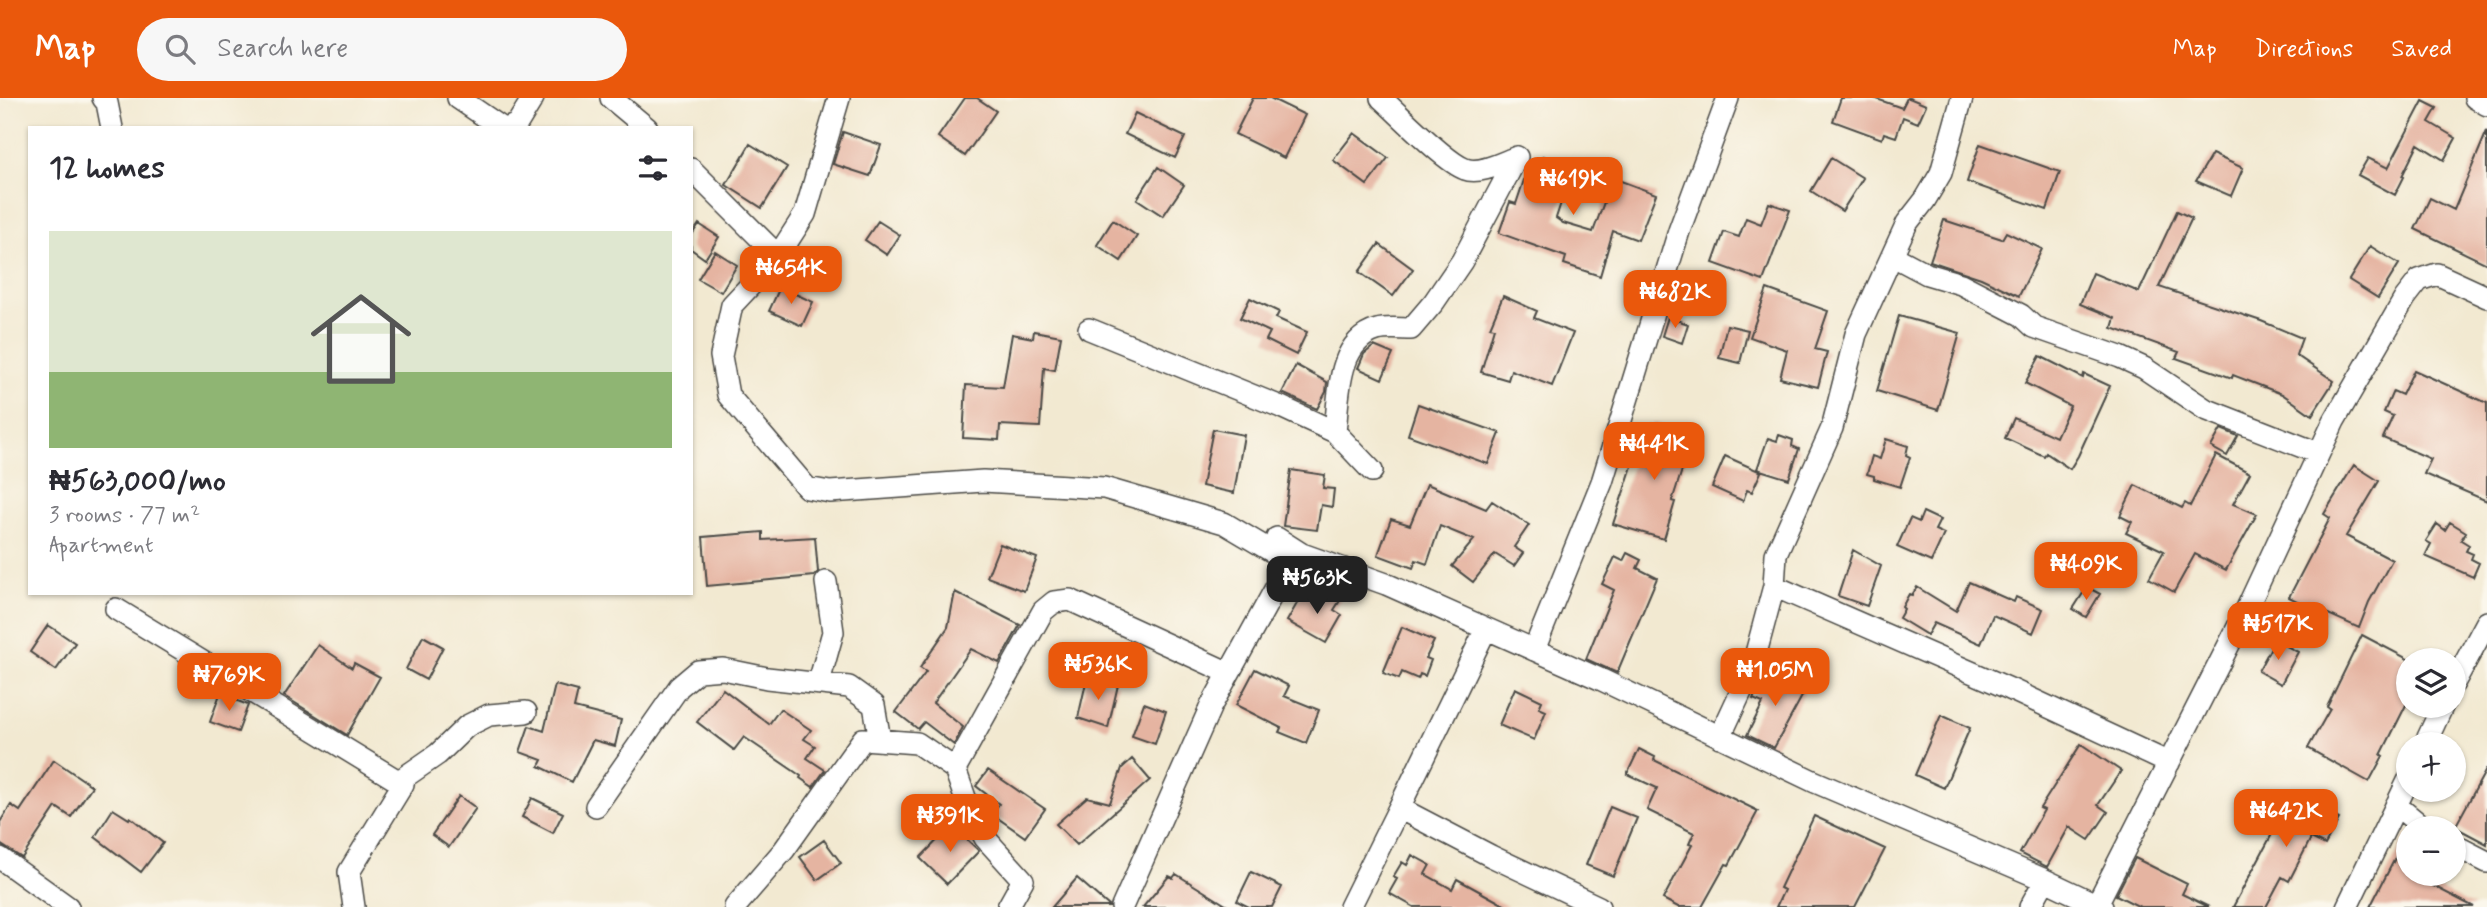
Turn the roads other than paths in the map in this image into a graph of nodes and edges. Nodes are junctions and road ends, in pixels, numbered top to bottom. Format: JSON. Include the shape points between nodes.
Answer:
{"nodes":[{"id":1,"x":103,"y":98,"type":"edge"},
{"id":2,"x":458,"y":98,"type":"edge"},
{"id":3,"x":533,"y":98,"type":"edge"},
{"id":4,"x":611,"y":98,"type":"edge"},
{"id":5,"x":839,"y":98,"type":"edge"},
{"id":6,"x":1381,"y":98,"type":"edge"},
{"id":7,"x":1728,"y":98,"type":"edge"},
{"id":8,"x":1962,"y":98,"type":"edge"},
{"id":9,"x":2475,"y":98,"type":"edge"},
{"id":10,"x":2487,"y":105,"type":"edge"},
{"id":11,"x":112,"y":126,"type":"edge"},
{"id":12,"x":499,"y":126,"type":"edge"},
{"id":13,"x":512,"y":126,"type":"edge"},
{"id":14,"x":645,"y":126,"type":"edge"},
{"id":15,"x":693,"y":171,"type":"edge"},
{"id":16,"x":778,"y":256,"type":"junction"},
{"id":17,"x":1894,"y":256,"type":"junction"},
{"id":18,"x":2487,"y":297,"type":"edge"},
{"id":19,"x":1089,"y":329,"type":"dead end"},
{"id":20,"x":1335,"y":432,"type":"junction"},
{"id":21,"x":2318,"y":453,"type":"junction"},
{"id":22,"x":1372,"y":471,"type":"dead end"},
{"id":23,"x":1254,"y":524,"type":"dead end"},
{"id":24,"x":826,"y":582,"type":"dead end"},
{"id":25,"x":1774,"y":586,"type":"junction"},
{"id":26,"x":116,"y":609,"type":"dead end"},
{"id":27,"x":2486,"y":626,"type":"edge"},
{"id":28,"x":1486,"y":629,"type":"junction"},
{"id":29,"x":1534,"y":650,"type":"junction"},
{"id":30,"x":2466,"y":662,"type":"edge"},
{"id":31,"x":1229,"y":673,"type":"junction"},
{"id":32,"x":820,"y":682,"type":"junction"},
{"id":33,"x":526,"y":712,"type":"dead end"},
{"id":34,"x":1720,"y":737,"type":"junction"},
{"id":35,"x":880,"y":740,"type":"junction"},
{"id":36,"x":2169,"y":763,"type":"junction"},
{"id":37,"x":955,"y":769,"type":"junction"},
{"id":38,"x":399,"y":781,"type":"junction"},
{"id":39,"x":2398,"y":802,"type":"edge"},
{"id":40,"x":2396,"y":805,"type":"junction"},
{"id":41,"x":596,"y":806,"type":"dead end"},
{"id":42,"x":1399,"y":808,"type":"junction"},
{"id":43,"x":2409,"y":816,"type":"edge"},
{"id":44,"x":2466,"y":851,"type":"edge"},
{"id":45,"x":0,"y":858,"type":"edge"},
{"id":46,"x":2487,"y":862,"type":"edge"},
{"id":47,"x":2045,"y":880,"type":"junction"},
{"id":48,"x":1591,"y":905,"type":"edge"},
{"id":49,"x":2099,"y":906,"type":"edge"},
{"id":50,"x":68,"y":907,"type":"edge"},
{"id":51,"x":354,"y":907,"type":"edge"},
{"id":52,"x":735,"y":907,"type":"edge"},
{"id":53,"x":1008,"y":907,"type":"edge"},
{"id":54,"x":1122,"y":907,"type":"edge"},
{"id":55,"x":1350,"y":907,"type":"edge"},
{"id":56,"x":2031,"y":907,"type":"edge"},
{"id":57,"x":2347,"y":907,"type":"edge"}],
"edges":[{"from":1,"to":11,"type":"street"},
{"from":2,"to":12,"type":"street"},
{"from":3,"to":13,"type":"street"},
{"from":4,"to":14,"type":"street"},
{"from":5,"to":16,"type":"street","via":[[806,214]]},
{"from":6,"to":20,"type":"street","via":[[1466,170],[1489,168],[1517,157],[1462,261],[1411,329],[1377,330],[1358,341],[1342,368]]},
{"from":7,"to":29,"type":"street","via":[[1679,231],[1602,482]]},
{"from":8,"to":17,"type":"street","via":[[1941,173],[1907,223]]},
{"from":9,"to":10,"type":"street"},
{"from":15,"to":16,"type":"street"},
{"from":16,"to":31,"type":"street","via":[[732,305],[721,356],[728,395],[807,488],[830,492],[983,481],[1104,488],[1224,523],[1290,562]]},
{"from":17,"to":21,"type":"street","via":[[1927,274],[1961,284],[2021,315],[2034,327],[2144,368],[2205,409]]},
{"from":17,"to":25,"type":"street","via":[[1856,334],[1832,428],[1776,554]]},
{"from":18,"to":21,"type":"street","via":[[2437,274],[2419,280]]},
{"from":19,"to":20,"type":"street"},
{"from":20,"to":22,"type":"street"},
{"from":21,"to":36,"type":"street"},
{"from":23,"to":28,"type":"street","via":[[1302,554],[1386,584]]},
{"from":24,"to":32,"type":"street","via":[[833,632]]},
{"from":25,"to":34,"type":"street","via":[[1752,668]]},
{"from":25,"to":36,"type":"street"},
{"from":26,"to":38,"type":"street"},
{"from":27,"to":30,"type":"street"},
{"from":28,"to":29,"type":"street"},
{"from":28,"to":42,"type":"street"},
{"from":29,"to":34,"type":"street"},
{"from":31,"to":37,"type":"street","via":[[1070,600],[1054,602],[1044,611]]},
{"from":31,"to":54,"type":"street"},
{"from":32,"to":35,"type":"street","via":[[849,687],[874,705]]},
{"from":32,"to":41,"type":"street","via":[[723,669],[698,671],[679,687]]},
{"from":33,"to":38,"type":"street","via":[[489,715],[467,726],[438,754]]},
{"from":34,"to":47,"type":"street"},
{"from":35,"to":37,"type":"street","via":[[916,743]]},
{"from":35,"to":52,"type":"street","via":[[863,739],[784,850]]},
{"from":36,"to":49,"type":"street"},
{"from":37,"to":53,"type":"street","via":[[985,838],[1023,880]]},
{"from":38,"to":51,"type":"street","via":[[403,784],[349,872]]},
{"from":39,"to":40,"type":"street"},
{"from":40,"to":43,"type":"street"},
{"from":40,"to":57,"type":"street"},
{"from":42,"to":48,"type":"street"},
{"from":42,"to":55,"type":"street"},
{"from":44,"to":46,"type":"street"},
{"from":45,"to":50,"type":"street"},
{"from":47,"to":49,"type":"street"},
{"from":47,"to":56,"type":"street"}]}
